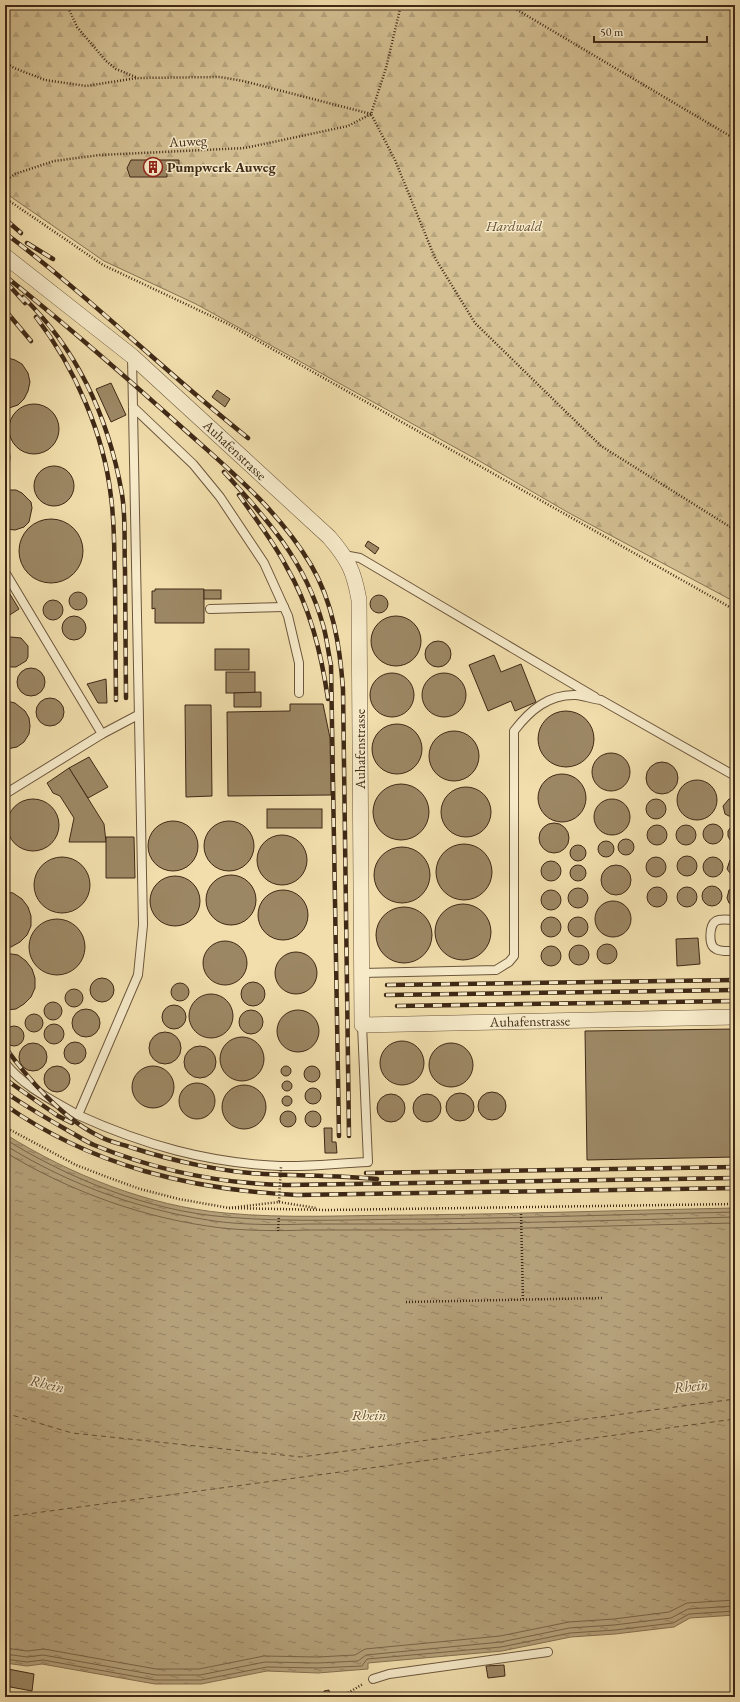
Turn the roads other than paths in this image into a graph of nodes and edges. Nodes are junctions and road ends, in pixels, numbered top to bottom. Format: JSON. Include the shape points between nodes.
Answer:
{"nodes":[{"id":1,"x":5,"y":256,"type":"edge"},
{"id":2,"x":132,"y":356,"type":"junction"},
{"id":3,"x":133,"y":407,"type":"junction"},
{"id":4,"x":344,"y":555,"type":"junction"},
{"id":5,"x":5,"y":572,"type":"edge"},
{"id":6,"x":284,"y":607,"type":"junction"},
{"id":7,"x":210,"y":609,"type":"dead end"},
{"id":8,"x":299,"y":693,"type":"dead end"},
{"id":9,"x":601,"y":700,"type":"junction"},
{"id":10,"x":138,"y":715,"type":"junction"},
{"id":11,"x":102,"y":734,"type":"junction"},
{"id":12,"x":735,"y":776,"type":"edge"},
{"id":13,"x":5,"y":794,"type":"edge"},
{"id":14,"x":735,"y":920,"type":"edge"},
{"id":15,"x":735,"y":951,"type":"edge"},
{"id":16,"x":362,"y":974,"type":"junction"},
{"id":17,"x":735,"y":1017,"type":"edge"},
{"id":18,"x":362,"y":1025,"type":"junction"},
{"id":19,"x":5,"y":1063,"type":"edge"},
{"id":20,"x":78,"y":1115,"type":"junction"},
{"id":21,"x":548,"y":1652,"type":"dead end"},
{"id":22,"x":373,"y":1679,"type":"road end"}],
"edges":[{"from":1,"to":2,"type":"street","name":"Auhafenstrasse"},
{"from":2,"to":3,"type":"lane"},
{"from":2,"to":4,"type":"street","name":"Auhafenstrasse","via":[[329,537]]},
{"from":3,"to":6,"type":"lane","via":[[193,464],[220,497],[264,563]]},
{"from":3,"to":10,"type":"lane"},
{"from":4,"to":9,"type":"lane","via":[[360,558]]},
{"from":4,"to":16,"type":"street","name":"Auhafenstrasse","via":[[355,576],[359,600]]},
{"from":5,"to":11,"type":"lane"},
{"from":6,"to":7,"type":"lane"},
{"from":6,"to":8,"type":"lane","via":[[299,663]]},
{"from":9,"to":12,"type":"lane"},
{"from":9,"to":16,"type":"lane","via":[[576,695],[557,697],[538,705],[514,731],[514,956],[509,962],[496,970]]},
{"from":10,"to":11,"type":"lane"},
{"from":10,"to":20,"type":"lane","via":[[143,925],[138,975]]},
{"from":11,"to":13,"type":"lane"},
{"from":14,"to":15,"type":"lane","via":[[716,921],[711,928],[713,948]]},
{"from":16,"to":18,"type":"street","name":"Auhafenstrasse"},
{"from":17,"to":18,"type":"street","name":"Auhafenstrasse"},
{"from":18,"to":20,"type":"lane","via":[[368,1162],[282,1166],[195,1156],[112,1131]]},
{"from":19,"to":20,"type":"lane","via":[[27,1084]]},
{"from":21,"to":22,"type":"lane","via":[[389,1674]]}]}
